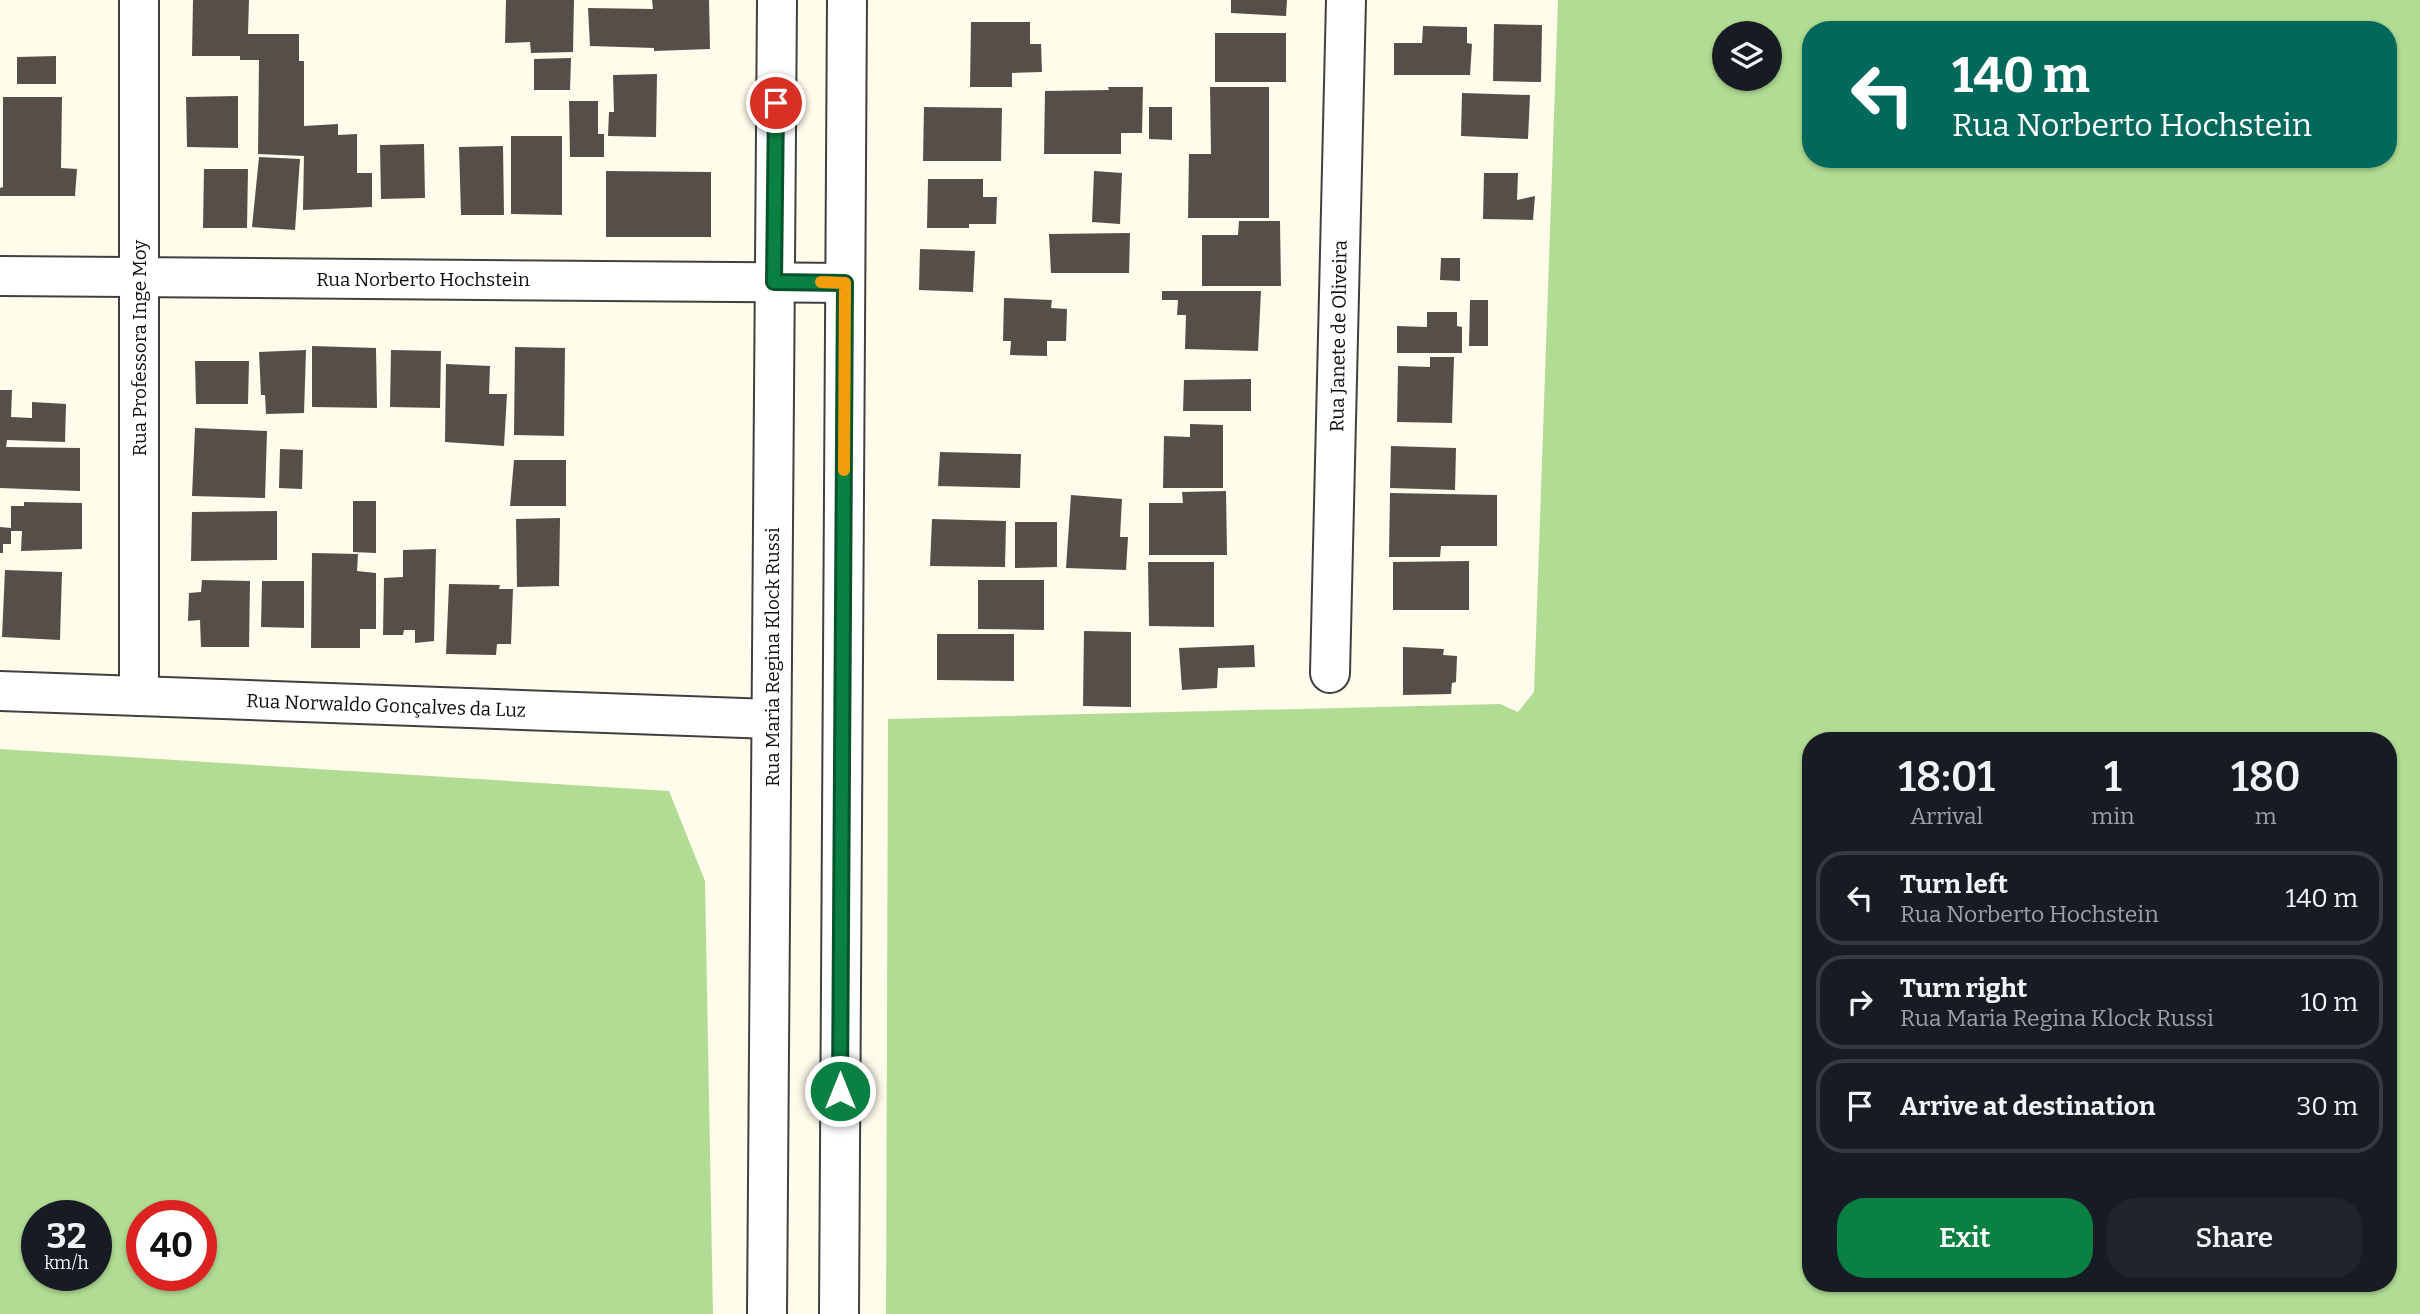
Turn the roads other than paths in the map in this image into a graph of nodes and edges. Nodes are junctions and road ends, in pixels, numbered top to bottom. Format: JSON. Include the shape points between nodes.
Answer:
{"nodes":[{"id":1,"x":139,"y":0,"type":"edge"},
{"id":2,"x":776,"y":0,"type":"edge"},
{"id":3,"x":847,"y":0,"type":"edge"},
{"id":4,"x":1346,"y":0,"type":"edge"},
{"id":5,"x":0,"y":276,"type":"edge"},
{"id":6,"x":139,"y":277,"type":"junction"},
{"id":7,"x":774,"y":282,"type":"junction"},
{"id":8,"x":845,"y":283,"type":"junction"},
{"id":9,"x":1330,"y":673,"type":"dead end"},
{"id":10,"x":0,"y":691,"type":"edge"},
{"id":11,"x":139,"y":696,"type":"junction"},
{"id":12,"x":771,"y":719,"type":"junction"},
{"id":13,"x":766,"y":1314,"type":"edge"},
{"id":14,"x":839,"y":1314,"type":"edge"}],
"edges":[{"from":1,"to":6,"type":"street","name":"Rua Professora Inge Moy"},
{"from":2,"to":7,"type":"street","name":"Rua Maria Regina Klock Russi"},
{"from":3,"to":8,"type":"street"},
{"from":4,"to":9,"type":"street","name":"Rua Janete de Oliveira"},
{"from":5,"to":6,"type":"street","name":"Rua Norberto Hochstein"},
{"from":6,"to":7,"type":"street","name":"Rua Norberto Hochstein"},
{"from":6,"to":11,"type":"street","name":"Rua Professora Inge Moy"},
{"from":7,"to":8,"type":"street","name":"Rua Norberto Hochstein"},
{"from":7,"to":12,"type":"street","name":"Rua Maria Regina Klock Russi"},
{"from":8,"to":14,"type":"street"},
{"from":10,"to":11,"type":"street","name":"Rua Norwaldo Gonçalves da Luz"},
{"from":11,"to":12,"type":"street","name":"Rua Norwaldo Gonçalves da Luz"},
{"from":12,"to":13,"type":"street","name":"Rua Maria Regina Klock Russi"}]}
